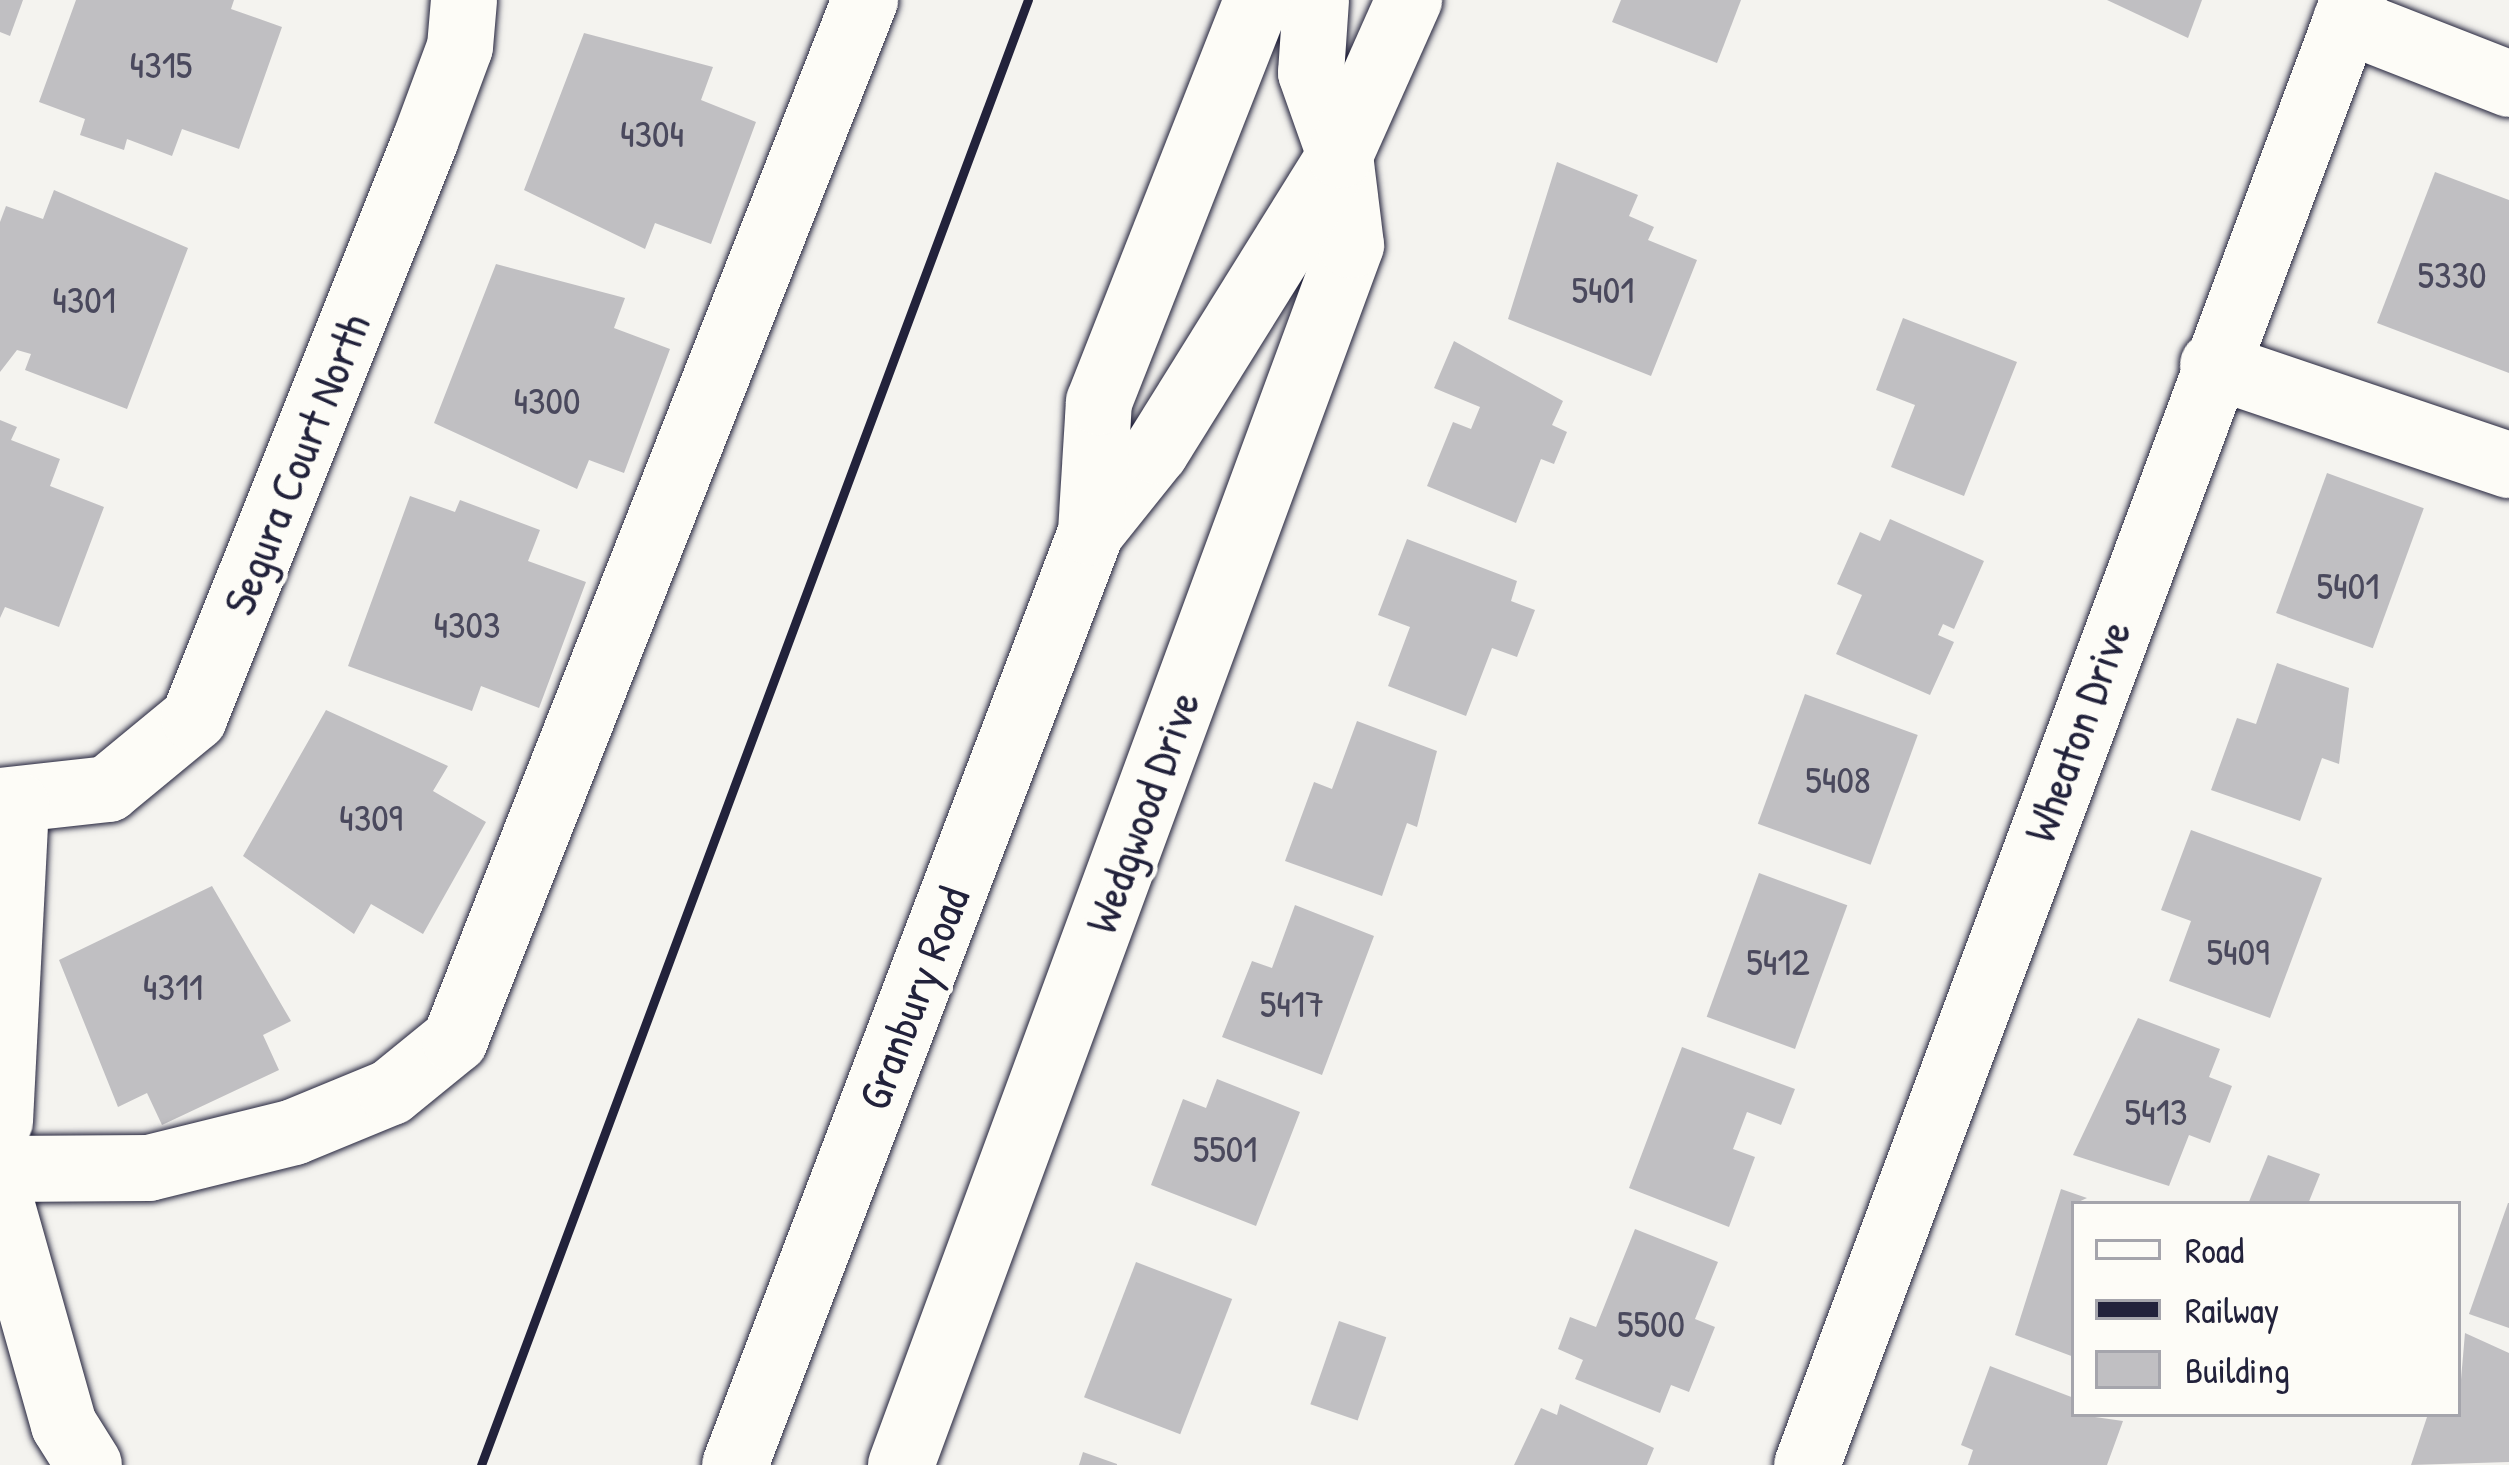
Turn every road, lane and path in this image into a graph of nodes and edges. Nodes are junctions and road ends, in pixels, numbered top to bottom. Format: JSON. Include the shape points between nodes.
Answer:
{"nodes":[{"id":1,"x":464,"y":0,"type":"edge"},
{"id":2,"x":865,"y":0,"type":"edge"},
{"id":3,"x":1257,"y":0,"type":"edge"},
{"id":4,"x":1316,"y":0,"type":"edge"},
{"id":5,"x":1409,"y":0,"type":"edge"},
{"id":6,"x":2350,"y":10,"type":"edge"},
{"id":7,"x":2509,"y":84,"type":"edge"},
{"id":8,"x":1340,"y":154,"type":"junction"},
{"id":9,"x":2213,"y":365,"type":"junction"},
{"id":10,"x":2509,"y":465,"type":"edge"},
{"id":11,"x":1091,"y":532,"type":"junction"},
{"id":12,"x":8,"y":802,"type":"edge"},
{"id":13,"x":0,"y":1121,"type":"edge"},
{"id":14,"x":0,"y":1169,"type":"edge"},
{"id":15,"x":0,"y":1199,"type":"edge"},
{"id":16,"x":69,"y":1452,"type":"edge"},
{"id":17,"x":735,"y":1465,"type":"edge"},
{"id":18,"x":901,"y":1465,"type":"edge"},
{"id":19,"x":1807,"y":1465,"type":"edge"}],
"edges":[{"from":1,"to":12,"type":"street","name":"Segura Court North","via":[[432,122],[194,718],[108,789]]},
{"from":2,"to":14,"type":"street","via":[[455,1040],[392,1092],[294,1132],[149,1168]]},
{"from":3,"to":11,"type":"street","name":"Granbury Road","via":[[1099,402]]},
{"from":4,"to":8,"type":"street","name":"Wedgwood Drive","via":[[1311,73]]},
{"from":5,"to":8,"type":"street","name":"Granbury Road"},
{"from":6,"to":7,"type":"street"},
{"from":6,"to":9,"type":"street","name":"Wheaton Drive"},
{"from":8,"to":11,"type":"street","name":"Granbury Road","via":[[1156,451]]},
{"from":8,"to":18,"type":"street","name":"Wedgwood Drive","via":[[1351,245]]},
{"from":9,"to":10,"type":"street"},
{"from":9,"to":19,"type":"street","name":"Wheaton Drive"},
{"from":11,"to":17,"type":"street","name":"Granbury Road"},
{"from":12,"to":13,"type":"street"},
{"from":15,"to":16,"type":"street"}]}
